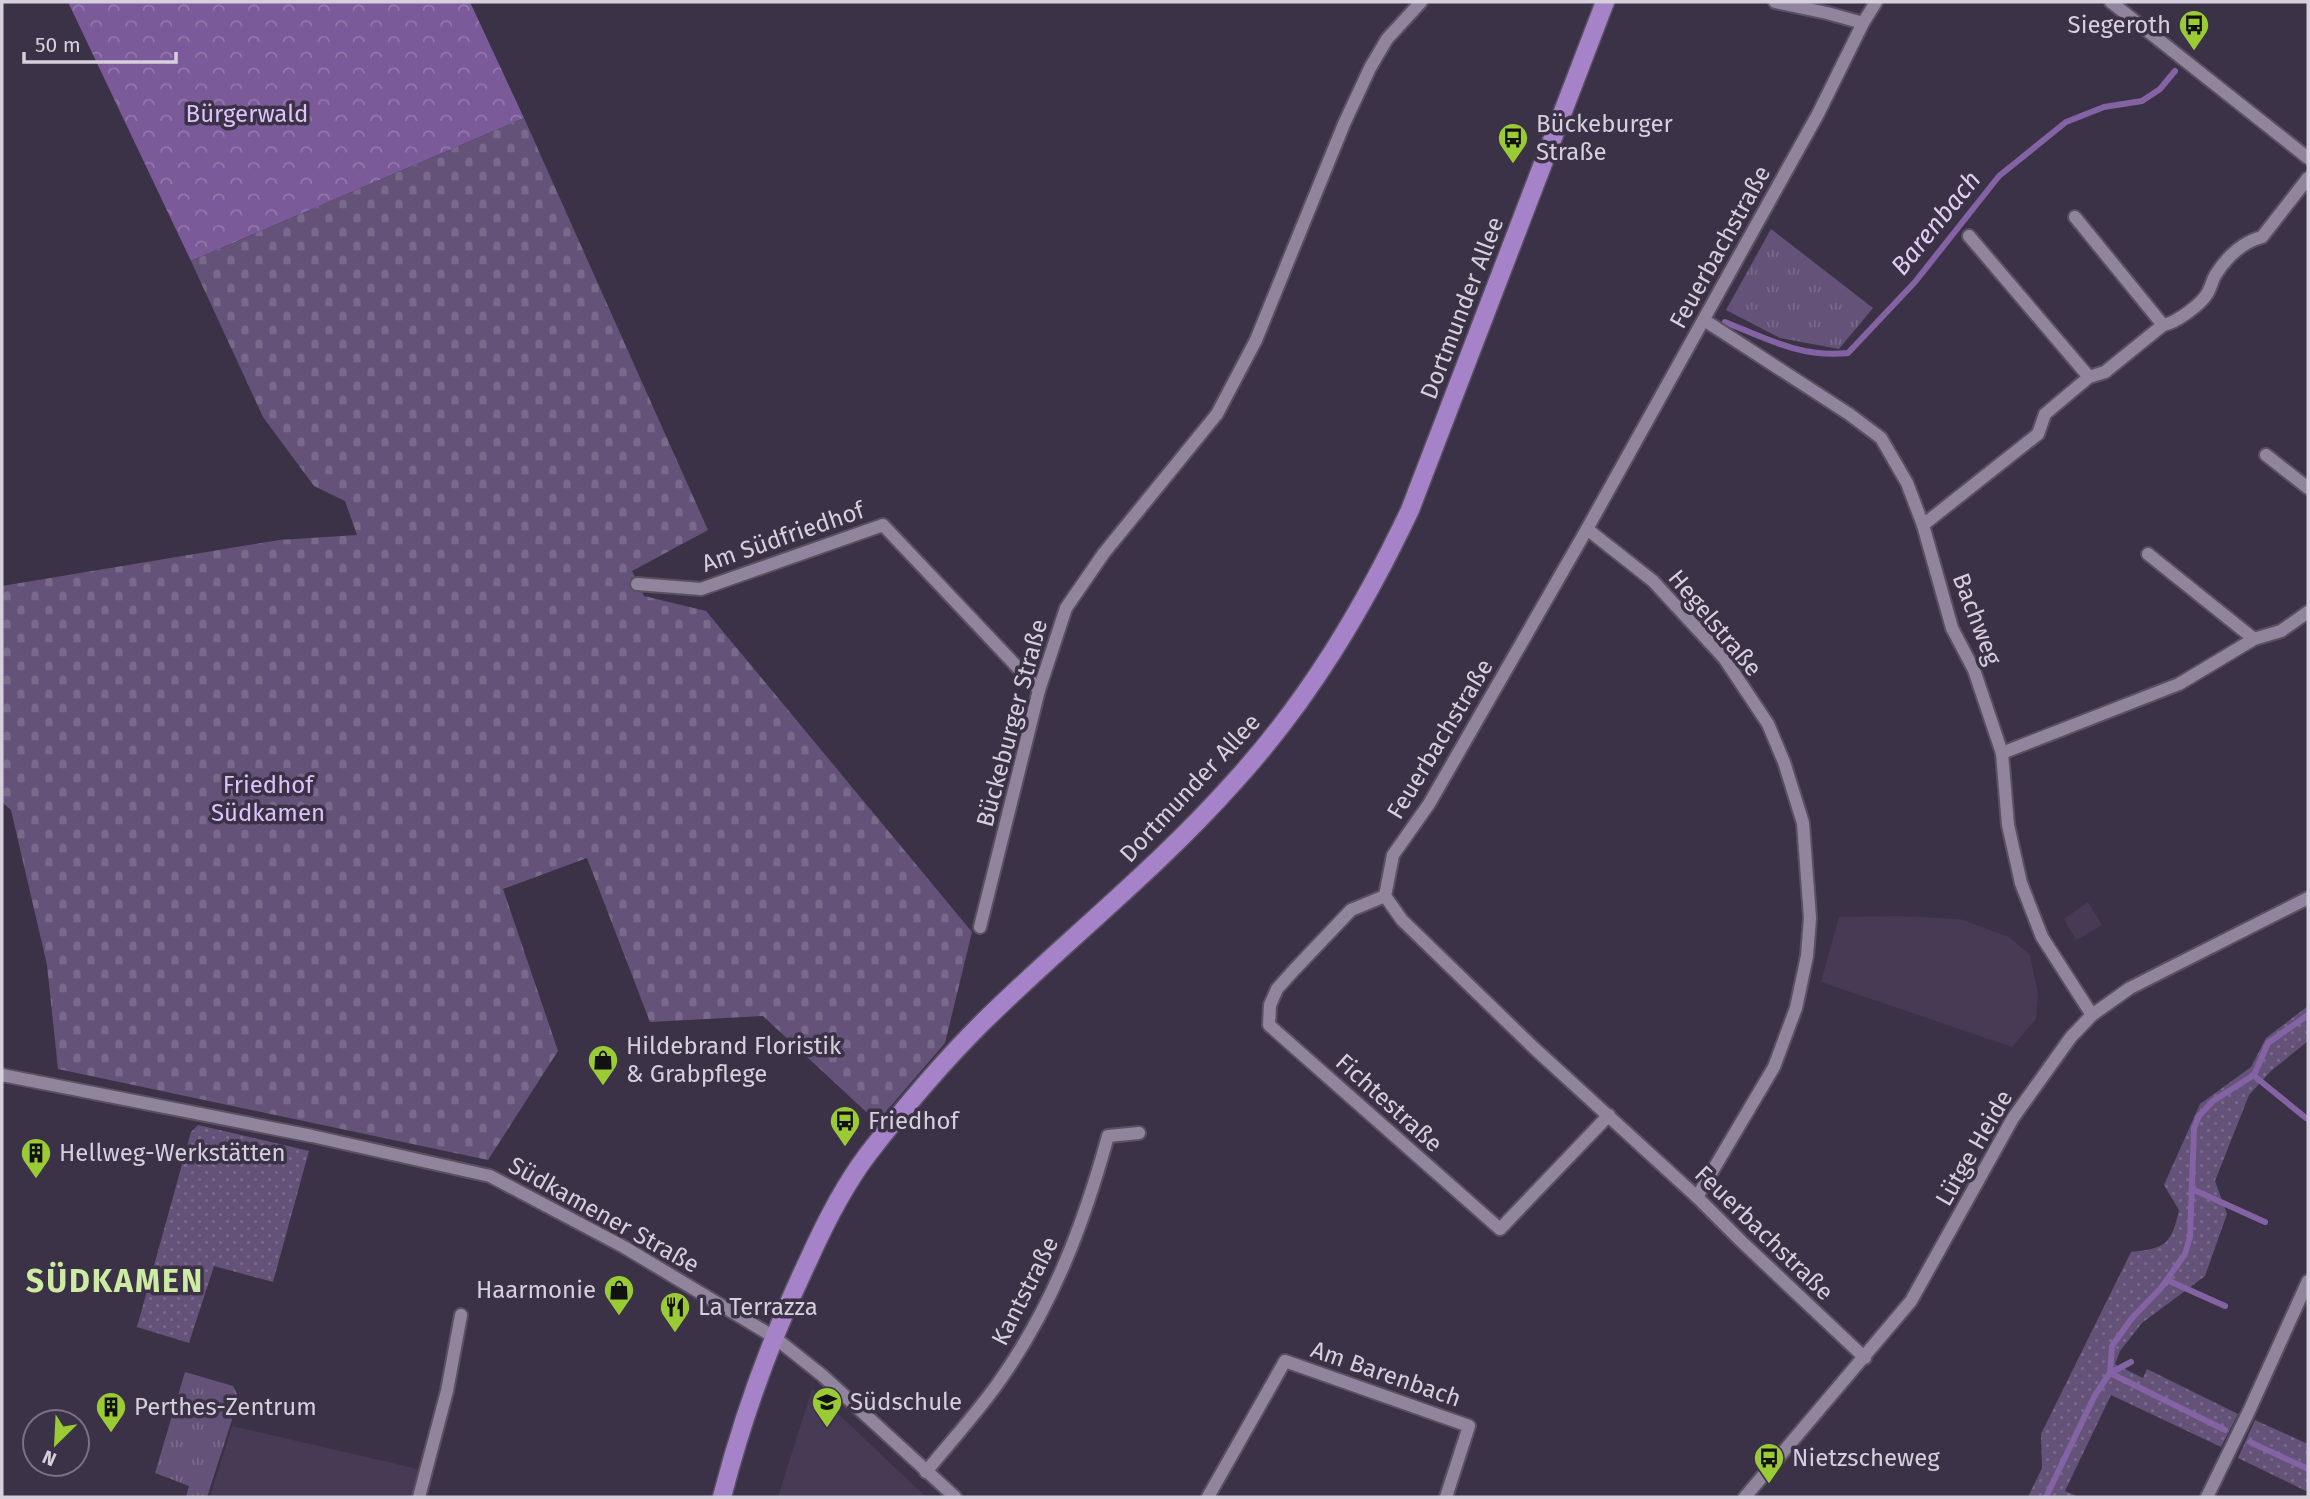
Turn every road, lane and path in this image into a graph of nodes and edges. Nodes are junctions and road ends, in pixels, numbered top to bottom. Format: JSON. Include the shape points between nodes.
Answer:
{"nodes":[{"id":1,"x":1421,"y":2,"type":"edge"},
{"id":2,"x":1605,"y":2,"type":"edge"},
{"id":3,"x":1775,"y":2,"type":"edge"},
{"id":4,"x":1876,"y":2,"type":"edge"},
{"id":5,"x":2111,"y":2,"type":"edge"},
{"id":6,"x":1863,"y":23,"type":"junction"},
{"id":7,"x":2308,"y":158,"type":"edge"},
{"id":8,"x":2308,"y":178,"type":"edge"},
{"id":9,"x":2075,"y":217,"type":"dead end"},
{"id":10,"x":1969,"y":236,"type":"dead end"},
{"id":11,"x":1704,"y":320,"type":"junction"},
{"id":12,"x":2163,"y":325,"type":"junction"},
{"id":13,"x":2089,"y":377,"type":"junction"},
{"id":14,"x":2266,"y":455,"type":"dead end"},
{"id":15,"x":2308,"y":488,"type":"edge"},
{"id":16,"x":1923,"y":525,"type":"junction"},
{"id":17,"x":1587,"y":529,"type":"junction"},
{"id":18,"x":2148,"y":554,"type":"dead end"},
{"id":19,"x":637,"y":584,"type":"dead end"},
{"id":20,"x":2308,"y":612,"type":"edge"},
{"id":21,"x":2254,"y":639,"type":"junction"},
{"id":22,"x":1039,"y":690,"type":"junction"},
{"id":23,"x":2002,"y":752,"type":"junction"},
{"id":24,"x":1385,"y":896,"type":"junction"},
{"id":25,"x":2308,"y":898,"type":"edge"},
{"id":26,"x":980,"y":927,"type":"dead end"},
{"id":27,"x":2092,"y":1016,"type":"junction"},
{"id":28,"x":2,"y":1075,"type":"edge"},
{"id":29,"x":1609,"y":1115,"type":"junction"},
{"id":30,"x":1139,"y":1133,"type":"dead end"},
{"id":31,"x":1698,"y":1197,"type":"junction"},
{"id":32,"x":2308,"y":1281,"type":"edge"},
{"id":33,"x":2305,"y":1297,"type":"edge"},
{"id":34,"x":461,"y":1315,"type":"dead end"},
{"id":35,"x":774,"y":1337,"type":"junction"},
{"id":36,"x":1865,"y":1359,"type":"junction"},
{"id":37,"x":926,"y":1472,"type":"junction"},
{"id":38,"x":419,"y":1497,"type":"edge"},
{"id":39,"x":722,"y":1497,"type":"edge"},
{"id":40,"x":954,"y":1497,"type":"edge"},
{"id":41,"x":1208,"y":1497,"type":"edge"},
{"id":42,"x":1446,"y":1497,"type":"edge"},
{"id":43,"x":1745,"y":1497,"type":"edge"},
{"id":44,"x":2207,"y":1497,"type":"edge"}],
"edges":[{"from":1,"to":22,"type":"street","name":"Bückeburger Straße","via":[[1387,39],[1370,68],[1256,340],[1217,414],[1130,520],[1066,608]]},
{"from":2,"to":35,"type":"main road","name":"Dortmunder Allee","via":[[1410,510],[1338,647],[1234,783],[1111,907],[980,1026],[875,1146],[834,1206]]},
{"from":3,"to":6,"type":"street"},
{"from":4,"to":6,"type":"street"},
{"from":5,"to":7,"type":"street"},
{"from":6,"to":11,"type":"street","name":"Feuerbachstraße"},
{"from":8,"to":12,"type":"street","via":[[2262,237],[2238,248],[2216,274],[2207,295],[2173,323]]},
{"from":9,"to":12,"type":"street"},
{"from":10,"to":13,"type":"street"},
{"from":11,"to":16,"type":"street","name":"Bachweg","via":[[1881,438],[1907,483]]},
{"from":11,"to":17,"type":"street","name":"Feuerbachstraße"},
{"from":12,"to":13,"type":"street","via":[[2105,372]]},
{"from":13,"to":16,"type":"street","via":[[2045,414],[2038,434]]},
{"from":14,"to":15,"type":"street"},
{"from":16,"to":23,"type":"street","name":"Bachweg","via":[[1952,628],[1974,670]]},
{"from":17,"to":24,"type":"street","name":"Feuerbachstraße","via":[[1429,804],[1393,855]]},
{"from":17,"to":31,"type":"street","name":"Hegelstraße","via":[[1653,581],[1724,659],[1768,724],[1802,823],[1810,918],[1796,1008],[1774,1067]]},
{"from":18,"to":21,"type":"street"},
{"from":19,"to":22,"type":"street","name":"Am Südfriedhof","via":[[701,589],[883,525]]},
{"from":20,"to":21,"type":"street","via":[[2281,631]]},
{"from":21,"to":23,"type":"street","via":[[2179,684]]},
{"from":22,"to":26,"type":"street","name":"Bückeburger Straße"},
{"from":23,"to":27,"type":"street","name":"Bachweg","via":[[2008,825],[2021,883],[2042,937]]},
{"from":24,"to":29,"type":"street","name":"Feuerbachstraße","via":[[1402,920]]},
{"from":24,"to":29,"type":"street","name":"Fichtestraße","via":[[1351,910],[1294,970],[1277,989],[1269,1025],[1500,1229]]},
{"from":25,"to":27,"type":"street","name":"Lütge Heide","via":[[2130,988]]},
{"from":27,"to":36,"type":"street","name":"Lütge Heide","via":[[2013,1118],[1911,1301]]},
{"from":28,"to":35,"type":"street","name":"Südkamener Straße","via":[[490,1176],[624,1247]]},
{"from":29,"to":31,"type":"street","name":"Feuerbachstraße"},
{"from":30,"to":37,"type":"street","name":"Kantstraße","via":[[1108,1136],[1073,1248],[1043,1312],[1003,1377]]},
{"from":31,"to":36,"type":"street","name":"Feuerbachstraße"},
{"from":32,"to":33,"type":"street"},
{"from":33,"to":44,"type":"street"},
{"from":34,"to":38,"type":"street"},
{"from":35,"to":37,"type":"street","name":"Südkamener Straße"},
{"from":35,"to":39,"type":"main road","name":"Dortmunder Allee"},
{"from":36,"to":43,"type":"street","name":"Lütge Heide"},
{"from":37,"to":40,"type":"street","name":"Südkamener Straße"},
{"from":41,"to":42,"type":"street","name":"Am Barenbach","via":[[1285,1361],[1469,1426]]}]}
